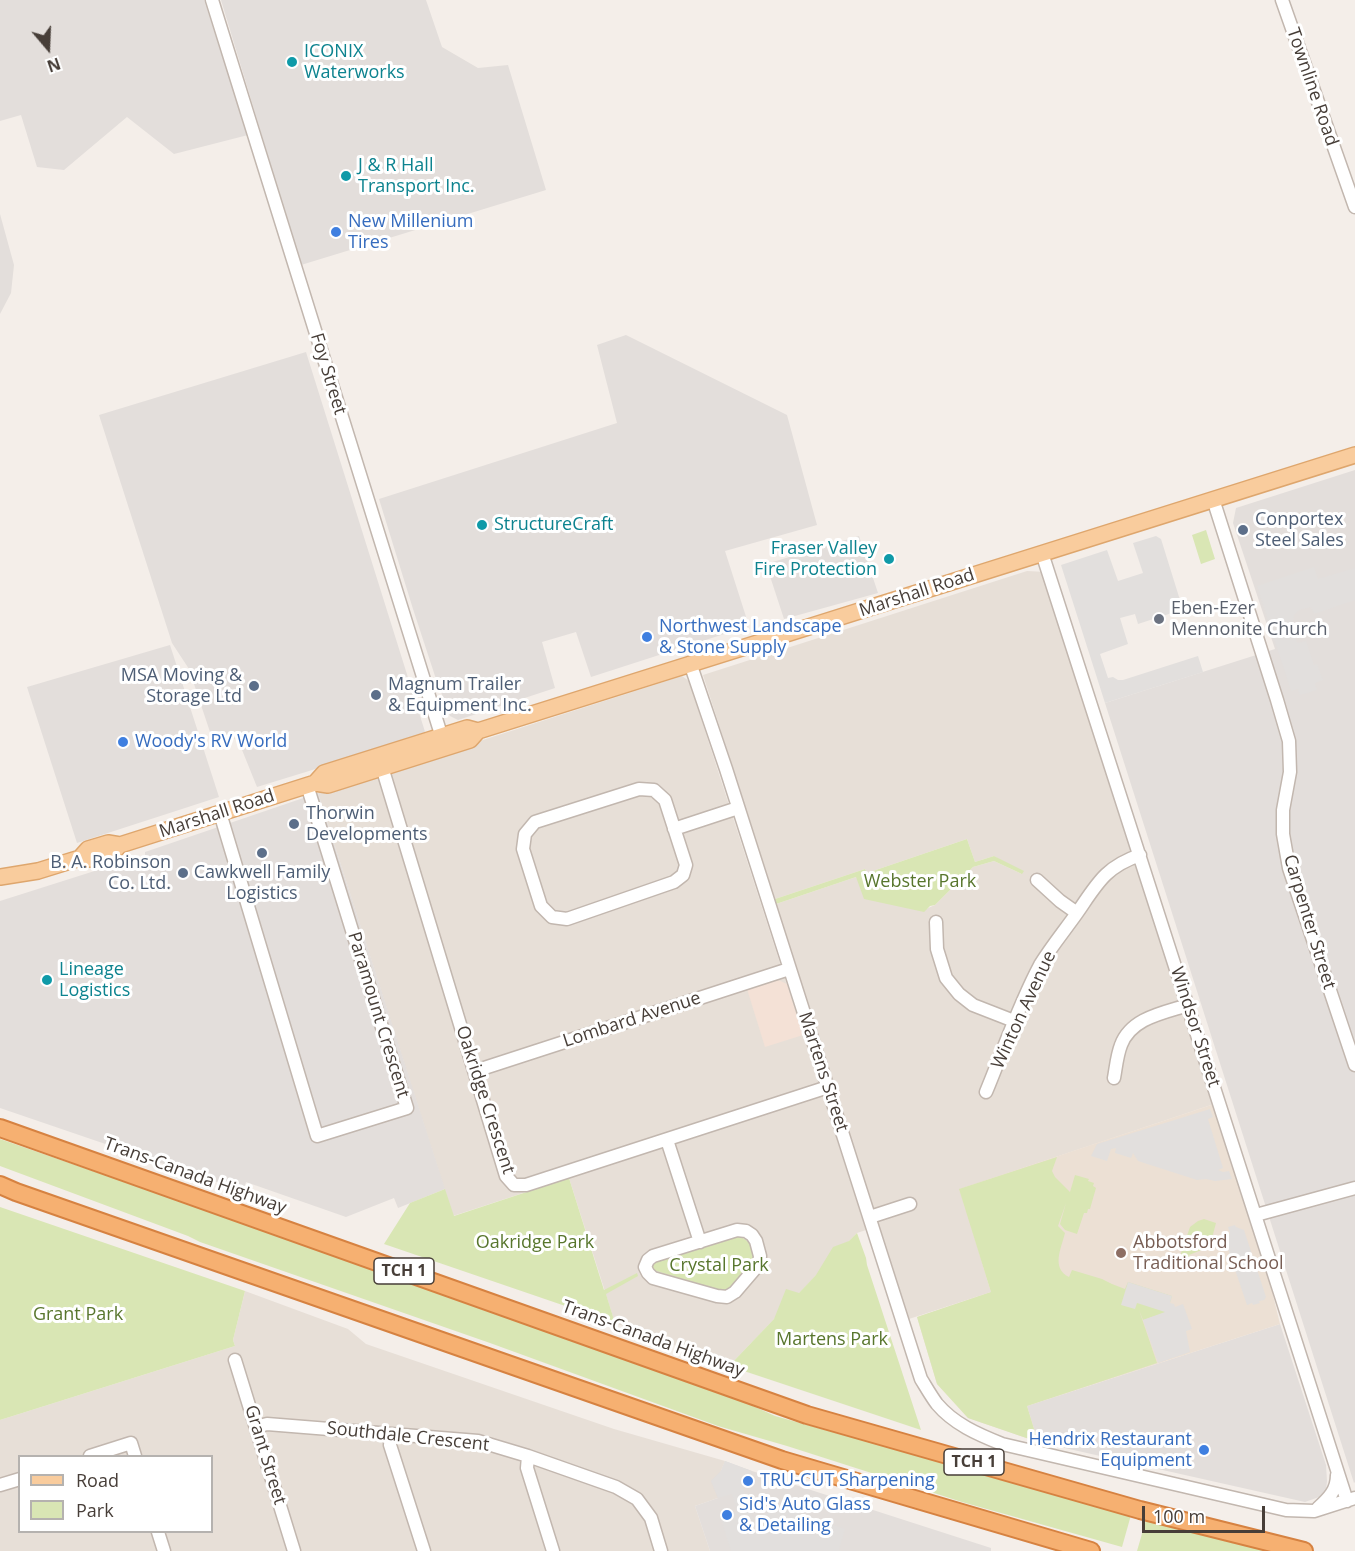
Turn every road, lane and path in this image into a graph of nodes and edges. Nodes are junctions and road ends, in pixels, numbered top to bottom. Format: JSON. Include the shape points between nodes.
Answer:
{"nodes":[{"id":1,"x":212,"y":0,"type":"edge"},
{"id":2,"x":1282,"y":0,"type":"edge"},
{"id":3,"x":1355,"y":207,"type":"edge"},
{"id":4,"x":1355,"y":454,"type":"edge"},
{"id":5,"x":1213,"y":499,"type":"junction"},
{"id":6,"x":1042,"y":553,"type":"junction"},
{"id":7,"x":690,"y":663,"type":"junction"},
{"id":8,"x":443,"y":742,"type":"junction"},
{"id":9,"x":382,"y":767,"type":"junction"},
{"id":10,"x":311,"y":784,"type":"junction"},
{"id":11,"x":738,"y":808,"type":"junction"},
{"id":12,"x":220,"y":813,"type":"junction"},
{"id":13,"x":674,"y":829,"type":"junction"},
{"id":14,"x":1140,"y":855,"type":"junction"},
{"id":15,"x":0,"y":877,"type":"edge"},
{"id":16,"x":1037,"y":880,"type":"dead end"},
{"id":17,"x":1077,"y":913,"type":"junction"},
{"id":18,"x":936,"y":922,"type":"dead end"},
{"id":19,"x":789,"y":969,"type":"junction"},
{"id":20,"x":1188,"y":1005,"type":"junction"},
{"id":21,"x":1014,"y":1021,"type":"junction"},
{"id":22,"x":1355,"y":1065,"type":"edge"},
{"id":23,"x":475,"y":1071,"type":"junction"},
{"id":24,"x":1114,"y":1078,"type":"dead end"},
{"id":25,"x":828,"y":1087,"type":"junction"},
{"id":26,"x":986,"y":1092,"type":"dead end"},
{"id":27,"x":0,"y":1128,"type":"edge"},
{"id":28,"x":667,"y":1140,"type":"junction"},
{"id":29,"x":5,"y":1188,"type":"edge"},
{"id":30,"x":1355,"y":1188,"type":"edge"},
{"id":31,"x":910,"y":1204,"type":"dead end"},
{"id":32,"x":1256,"y":1215,"type":"junction"},
{"id":33,"x":870,"y":1217,"type":"junction"},
{"id":34,"x":700,"y":1242,"type":"junction"},
{"id":35,"x":235,"y":1360,"type":"dead end"},
{"id":36,"x":256,"y":1427,"type":"junction"},
{"id":37,"x":391,"y":1434,"type":"junction"},
{"id":38,"x":93,"y":1455,"type":"edge"},
{"id":39,"x":135,"y":1455,"type":"edge"},
{"id":40,"x":528,"y":1456,"type":"junction"},
{"id":41,"x":1337,"y":1468,"type":"junction"},
{"id":42,"x":18,"y":1480,"type":"edge"},
{"id":43,"x":0,"y":1485,"type":"edge"},
{"id":44,"x":1351,"y":1499,"type":"edge"},
{"id":45,"x":1314,"y":1511,"type":"junction"},
{"id":46,"x":158,"y":1533,"type":"edge"},
{"id":47,"x":164,"y":1551,"type":"edge"},
{"id":48,"x":294,"y":1551,"type":"edge"},
{"id":49,"x":424,"y":1551,"type":"edge"},
{"id":50,"x":553,"y":1551,"type":"edge"},
{"id":51,"x":661,"y":1551,"type":"edge"},
{"id":52,"x":1091,"y":1551,"type":"edge"},
{"id":53,"x":1304,"y":1551,"type":"edge"}],
"edges":[{"from":1,"to":8,"type":"street","name":"Foy Street"},
{"from":2,"to":3,"type":"street","name":"Townline Road"},
{"from":4,"to":5,"type":"main road","name":"Marshall Road"},
{"from":5,"to":6,"type":"main road","name":"Marshall Road"},
{"from":5,"to":22,"type":"street","name":"Carpenter Street","via":[[1289,741],[1290,772],[1283,810],[1289,868]]},
{"from":6,"to":7,"type":"main road","name":"Marshall Road"},
{"from":6,"to":14,"type":"street","name":"Windsor Street"},
{"from":7,"to":8,"type":"main road","name":"Marshall Road","via":[[478,731],[470,740]]},
{"from":7,"to":11,"type":"street","name":"Martens Street"},
{"from":8,"to":9,"type":"main road","name":"Marshall Road"},
{"from":8,"to":10,"type":"main road","name":"Marshall Road","via":[[324,773]]},
{"from":9,"to":10,"type":"main road","name":"Marshall Road","via":[[328,785]]},
{"from":9,"to":23,"type":"street","name":"Oakridge Crescent"},
{"from":10,"to":12,"type":"main road","name":"Marshall Road"},
{"from":10,"to":12,"type":"street","name":"Paramount Crescent","via":[[406,1108],[317,1136]]},
{"from":11,"to":13,"type":"street"},
{"from":11,"to":19,"type":"street","name":"Martens Street"},
{"from":12,"to":15,"type":"main road","name":"Marshall Road","via":[[120,845],[112,854],[92,861],[80,858]]},
{"from":13,"to":13,"type":"street","via":[[665,800],[654,790],[639,789],[535,822],[525,834],[523,849],[541,906],[552,917],[567,919],[674,882],[683,875],[686,865]]},
{"from":14,"to":17,"type":"street","name":"Winton Avenue","via":[[1118,863],[1101,878]]},
{"from":14,"to":20,"type":"street","name":"Windsor Street"},
{"from":16,"to":17,"type":"street"},
{"from":17,"to":21,"type":"street","name":"Winton Avenue","via":[[1040,966]]},
{"from":18,"to":21,"type":"street","via":[[936,949],[946,978],[974,1005]]},
{"from":19,"to":23,"type":"street","name":"Lombard Avenue"},
{"from":19,"to":25,"type":"street","name":"Martens Street"},
{"from":20,"to":24,"type":"street","via":[[1132,1027],[1120,1047]]},
{"from":20,"to":32,"type":"street","name":"Windsor Street"},
{"from":21,"to":26,"type":"street","name":"Winton Avenue"},
{"from":23,"to":28,"type":"street","name":"Oakridge Crescent","via":[[506,1176],[514,1185],[526,1185]]},
{"from":25,"to":28,"type":"street","name":"Oakridge Crescent"},
{"from":25,"to":33,"type":"street","name":"Martens Street"},
{"from":27,"to":53,"type":"highway","name":"Trans-Canada Highway","number":"TCH 1","via":[[807,1415],[1140,1510]]},
{"from":28,"to":34,"type":"street"},
{"from":29,"to":52,"type":"highway","via":[[782,1460]]},
{"from":30,"to":32,"type":"street"},
{"from":31,"to":33,"type":"street"},
{"from":32,"to":41,"type":"street","name":"Windsor Street"},
{"from":33,"to":45,"type":"street","name":"Martens Street","via":[[921,1379],[936,1403],[956,1422],[1002,1444],[1286,1510]]},
{"from":34,"to":34,"type":"street","via":[[653,1256],[645,1267],[648,1273],[654,1278],[727,1297],[759,1264],[756,1241],[746,1231],[736,1230]]},
{"from":35,"to":36,"type":"street","name":"Grant Street"},
{"from":36,"to":37,"type":"street","name":"Southdale Crescent","via":[[267,1424]]},
{"from":36,"to":48,"type":"street","name":"Grant Street"},
{"from":37,"to":40,"type":"street","name":"Southdale Crescent","via":[[478,1441]]},
{"from":37,"to":49,"type":"street","via":[[390,1445]]},
{"from":38,"to":39,"type":"street","via":[[131,1443]]},
{"from":40,"to":50,"type":"street","via":[[527,1468]]},
{"from":40,"to":51,"type":"street","name":"Southdale Crescent","via":[[616,1487],[637,1499],[651,1518]]},
{"from":41,"to":44,"type":"street","name":"Windsor Street"},
{"from":41,"to":45,"type":"street","via":[[1333,1492]]},
{"from":42,"to":43,"type":"street"},
{"from":44,"to":45,"type":"street","name":"Martens Street"},
{"from":46,"to":47,"type":"street"}]}
